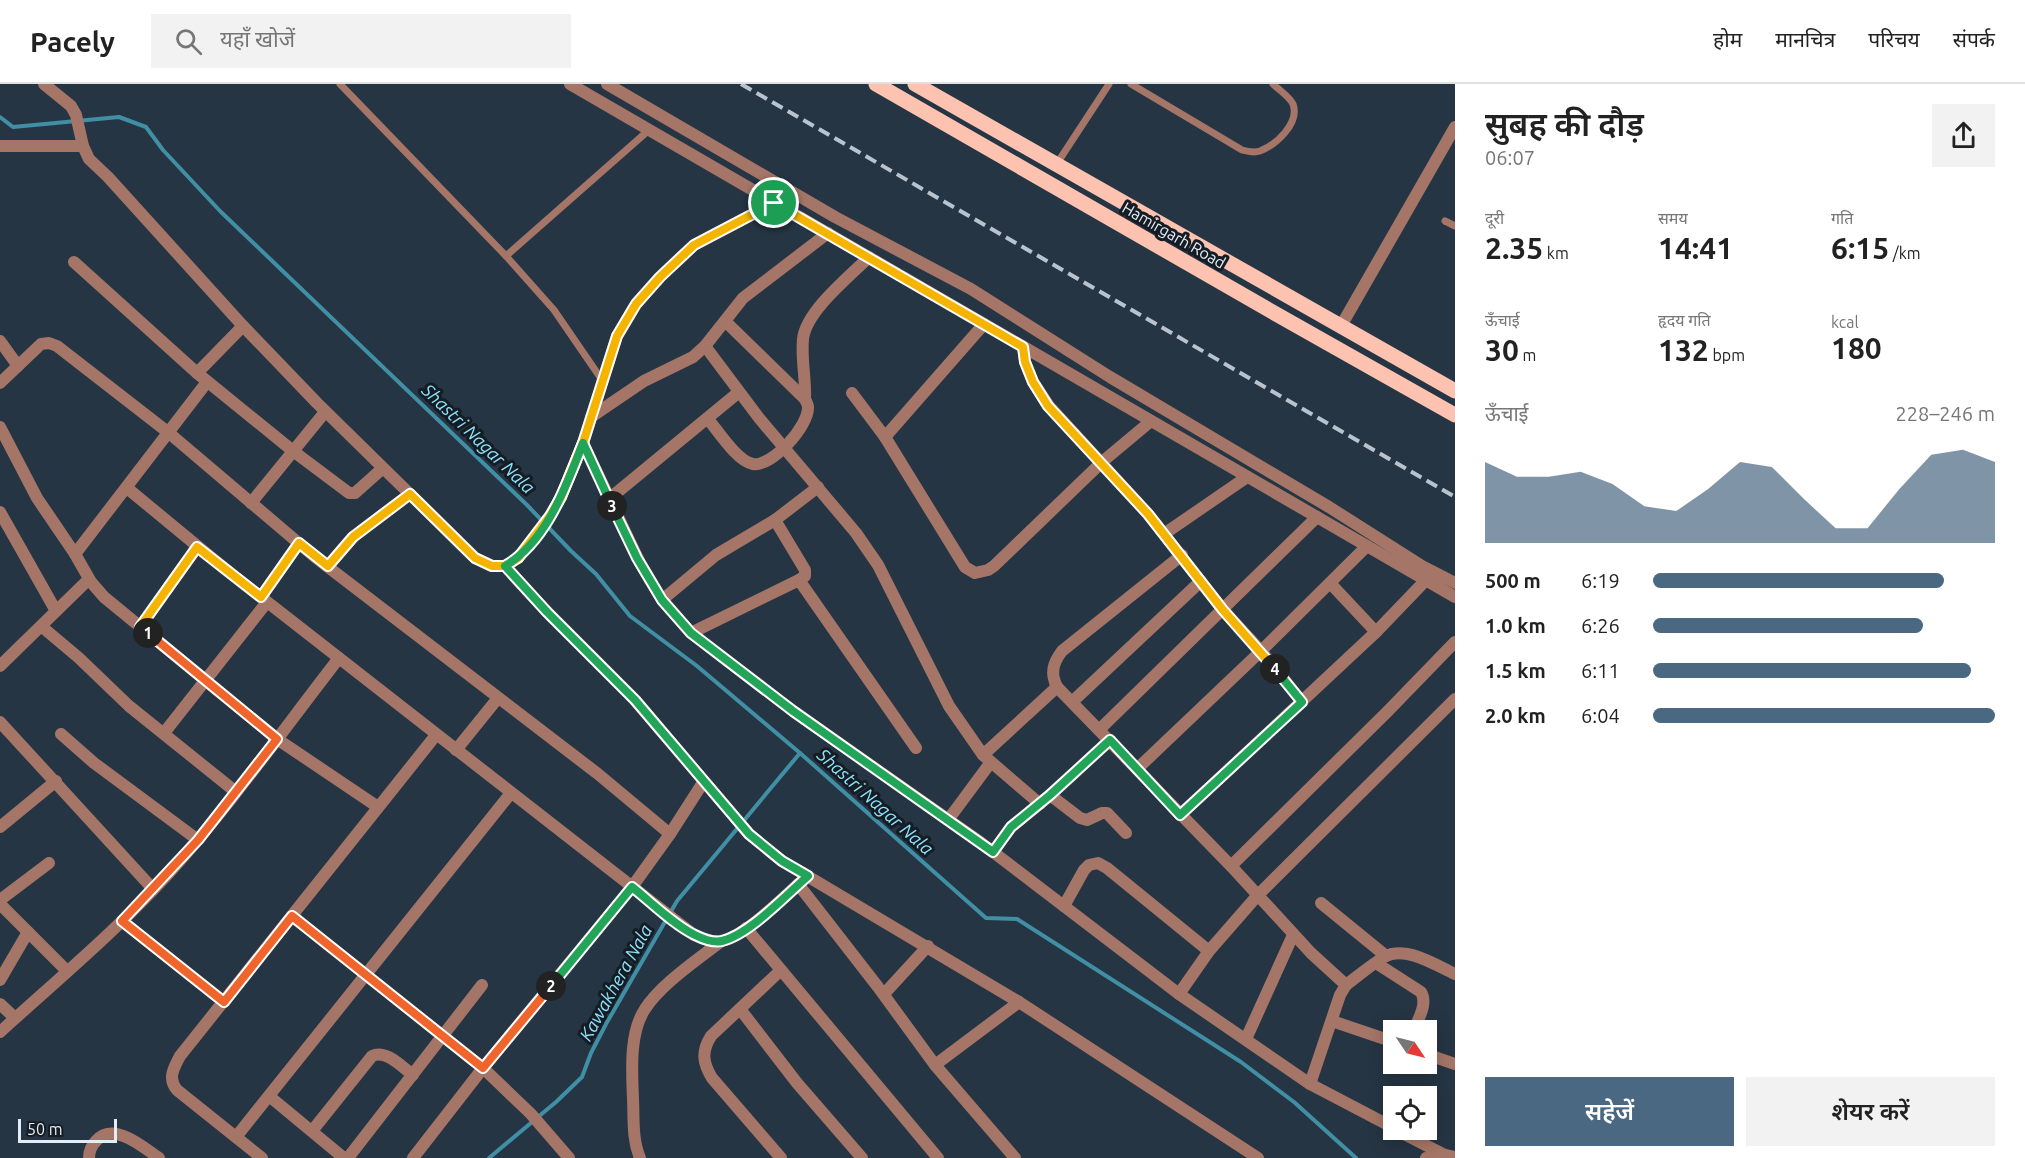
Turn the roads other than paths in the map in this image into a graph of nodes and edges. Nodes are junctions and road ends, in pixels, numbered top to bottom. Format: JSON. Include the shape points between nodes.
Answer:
{"nodes":[{"id":1,"x":44,"y":84,"type":"edge"},
{"id":2,"x":340,"y":84,"type":"edge"},
{"id":3,"x":570,"y":84,"type":"edge"},
{"id":4,"x":607,"y":84,"type":"edge"},
{"id":5,"x":876,"y":84,"type":"edge"},
{"id":6,"x":915,"y":84,"type":"edge"},
{"id":7,"x":1109,"y":84,"type":"edge"},
{"id":8,"x":1131,"y":84,"type":"edge"},
{"id":9,"x":1273,"y":84,"type":"edge"},
{"id":10,"x":1455,"y":127,"type":"edge"},
{"id":11,"x":649,"y":130,"type":"junction"},
{"id":12,"x":0,"y":146,"type":"edge"},
{"id":13,"x":82,"y":146,"type":"junction"},
{"id":14,"x":1056,"y":165,"type":"junction"},
{"id":15,"x":793,"y":193,"type":"junction"},
{"id":16,"x":774,"y":203,"type":"junction"},
{"id":17,"x":1445,"y":221,"type":"dead end"},
{"id":18,"x":1455,"y":226,"type":"edge"},
{"id":19,"x":828,"y":233,"type":"junction"},
{"id":20,"x":506,"y":256,"type":"junction"},
{"id":21,"x":869,"y":257,"type":"junction"},
{"id":22,"x":74,"y":262,"type":"dead end"},
{"id":23,"x":725,"y":321,"type":"junction"},
{"id":24,"x":984,"y":324,"type":"junction"},
{"id":25,"x":243,"y":326,"type":"junction"},
{"id":26,"x":1341,"y":326,"type":"junction"},
{"id":27,"x":0,"y":340,"type":"edge"},
{"id":28,"x":705,"y":346,"type":"junction"},
{"id":29,"x":1023,"y":347,"type":"junction"},
{"id":30,"x":18,"y":366,"type":"junction"},
{"id":31,"x":197,"y":373,"type":"junction"},
{"id":32,"x":603,"y":381,"type":"junction"},
{"id":33,"x":207,"y":382,"type":"junction"},
{"id":34,"x":0,"y":383,"type":"edge"},
{"id":35,"x":1455,"y":391,"type":"edge"},
{"id":36,"x":740,"y":392,"type":"junction"},
{"id":37,"x":852,"y":393,"type":"dead end"},
{"id":38,"x":805,"y":399,"type":"junction"},
{"id":39,"x":325,"y":411,"type":"junction"},
{"id":40,"x":1455,"y":415,"type":"edge"},
{"id":41,"x":591,"y":417,"type":"junction"},
{"id":42,"x":708,"y":419,"type":"junction"},
{"id":43,"x":1151,"y":421,"type":"junction"},
{"id":44,"x":0,"y":427,"type":"edge"},
{"id":45,"x":168,"y":433,"type":"junction"},
{"id":46,"x":885,"y":437,"type":"junction"},
{"id":47,"x":583,"y":443,"type":"junction"},
{"id":48,"x":785,"y":448,"type":"junction"},
{"id":49,"x":293,"y":451,"type":"junction"},
{"id":50,"x":1102,"y":462,"type":"junction"},
{"id":51,"x":383,"y":468,"type":"junction"},
{"id":52,"x":1247,"y":477,"type":"junction"},
{"id":53,"x":818,"y":487,"type":"junction"},
{"id":54,"x":127,"y":488,"type":"junction"},
{"id":55,"x":410,"y":494,"type":"junction"},
{"id":56,"x":609,"y":499,"type":"junction"},
{"id":57,"x":251,"y":503,"type":"junction"},
{"id":58,"x":0,"y":512,"type":"edge"},
{"id":59,"x":1317,"y":517,"type":"junction"},
{"id":60,"x":775,"y":520,"type":"junction"},
{"id":61,"x":1164,"y":534,"type":"junction"},
{"id":62,"x":299,"y":543,"type":"junction"},
{"id":63,"x":1366,"y":546,"type":"junction"},
{"id":64,"x":197,"y":547,"type":"junction"},
{"id":65,"x":75,"y":554,"type":"junction"},
{"id":66,"x":1182,"y":555,"type":"junction"},
{"id":67,"x":328,"y":566,"type":"junction"},
{"id":68,"x":505,"y":566,"type":"junction"},
{"id":69,"x":89,"y":579,"type":"junction"},
{"id":70,"x":799,"y":580,"type":"junction"},
{"id":71,"x":1426,"y":580,"type":"junction"},
{"id":72,"x":1201,"y":581,"type":"junction"},
{"id":73,"x":1330,"y":583,"type":"junction"},
{"id":74,"x":1455,"y":583,"type":"edge"},
{"id":75,"x":1455,"y":597,"type":"edge"},
{"id":76,"x":264,"y":600,"type":"junction"},
{"id":77,"x":662,"y":600,"type":"junction"},
{"id":78,"x":1223,"y":610,"type":"junction"},
{"id":79,"x":56,"y":611,"type":"junction"},
{"id":80,"x":41,"y":626,"type":"junction"},
{"id":81,"x":140,"y":627,"type":"junction"},
{"id":82,"x":1376,"y":632,"type":"junction"},
{"id":83,"x":691,"y":633,"type":"junction"},
{"id":84,"x":1455,"y":642,"type":"edge"},
{"id":85,"x":1261,"y":651,"type":"junction"},
{"id":86,"x":339,"y":658,"type":"junction"},
{"id":87,"x":0,"y":666,"type":"edge"},
{"id":88,"x":206,"y":681,"type":"junction"},
{"id":89,"x":1058,"y":687,"type":"junction"},
{"id":90,"x":498,"y":698,"type":"junction"},
{"id":91,"x":1455,"y":699,"type":"edge"},
{"id":92,"x":1072,"y":702,"type":"junction"},
{"id":93,"x":1302,"y":702,"type":"junction"},
{"id":94,"x":0,"y":722,"type":"edge"},
{"id":95,"x":1099,"y":730,"type":"junction"},
{"id":96,"x":61,"y":734,"type":"dead end"},
{"id":97,"x":164,"y":734,"type":"junction"},
{"id":98,"x":436,"y":735,"type":"junction"},
{"id":99,"x":277,"y":739,"type":"junction"},
{"id":100,"x":1110,"y":740,"type":"junction"},
{"id":101,"x":916,"y":748,"type":"dead end"},
{"id":102,"x":456,"y":750,"type":"junction"},
{"id":103,"x":987,"y":758,"type":"junction"},
{"id":104,"x":1137,"y":769,"type":"junction"},
{"id":105,"x":56,"y":781,"type":"junction"},
{"id":106,"x":704,"y":781,"type":"junction"},
{"id":107,"x":236,"y":792,"type":"junction"},
{"id":108,"x":511,"y":793,"type":"junction"},
{"id":109,"x":1050,"y":795,"type":"junction"},
{"id":110,"x":1040,"y":804,"type":"junction"},
{"id":111,"x":378,"y":807,"type":"junction"},
{"id":112,"x":1180,"y":815,"type":"junction"},
{"id":113,"x":948,"y":820,"type":"junction"},
{"id":114,"x":0,"y":827,"type":"edge"},
{"id":115,"x":1126,"y":833,"type":"dead end"},
{"id":116,"x":670,"y":834,"type":"junction"},
{"id":117,"x":198,"y":840,"type":"junction"},
{"id":118,"x":993,"y":852,"type":"junction"},
{"id":119,"x":49,"y":863,"type":"dead end"},
{"id":120,"x":1231,"y":866,"type":"junction"},
{"id":121,"x":803,"y":880,"type":"junction"},
{"id":122,"x":632,"y":887,"type":"junction"},
{"id":123,"x":153,"y":889,"type":"junction"},
{"id":124,"x":1257,"y":896,"type":"junction"},
{"id":125,"x":0,"y":902,"type":"edge"},
{"id":126,"x":1321,"y":903,"type":"dead end"},
{"id":127,"x":1064,"y":906,"type":"junction"},
{"id":128,"x":292,"y":916,"type":"junction"},
{"id":129,"x":122,"y":921,"type":"junction"},
{"id":130,"x":746,"y":928,"type":"junction"},
{"id":131,"x":28,"y":932,"type":"junction"},
{"id":132,"x":1293,"y":934,"type":"junction"},
{"id":133,"x":720,"y":942,"type":"junction"},
{"id":134,"x":928,"y":946,"type":"junction"},
{"id":135,"x":1209,"y":951,"type":"junction"},
{"id":136,"x":1381,"y":959,"type":"junction"},
{"id":137,"x":781,"y":970,"type":"junction"},
{"id":138,"x":67,"y":971,"type":"junction"},
{"id":139,"x":1455,"y":974,"type":"edge"},
{"id":140,"x":366,"y":975,"type":"junction"},
{"id":141,"x":0,"y":980,"type":"edge"},
{"id":142,"x":482,"y":985,"type":"dead end"},
{"id":143,"x":1346,"y":985,"type":"junction"},
{"id":144,"x":884,"y":994,"type":"junction"},
{"id":145,"x":1179,"y":994,"type":"junction"},
{"id":146,"x":224,"y":1002,"type":"junction"},
{"id":147,"x":1019,"y":1002,"type":"junction"},
{"id":148,"x":0,"y":1004,"type":"edge"},
{"id":149,"x":740,"y":1009,"type":"junction"},
{"id":150,"x":15,"y":1018,"type":"junction"},
{"id":151,"x":1418,"y":1020,"type":"edge"},
{"id":152,"x":1332,"y":1021,"type":"junction"},
{"id":153,"x":0,"y":1032,"type":"edge"},
{"id":154,"x":443,"y":1036,"type":"junction"},
{"id":155,"x":1383,"y":1038,"type":"edge"},
{"id":156,"x":1246,"y":1039,"type":"junction"},
{"id":157,"x":1437,"y":1058,"type":"edge"},
{"id":158,"x":935,"y":1065,"type":"junction"},
{"id":159,"x":1455,"y":1065,"type":"edge"},
{"id":160,"x":483,"y":1068,"type":"junction"},
{"id":161,"x":413,"y":1075,"type":"junction"},
{"id":162,"x":1310,"y":1084,"type":"junction"},
{"id":163,"x":269,"y":1096,"type":"junction"},
{"id":164,"x":1383,"y":1123,"type":"edge"},
{"id":165,"x":312,"y":1131,"type":"junction"},
{"id":166,"x":236,"y":1137,"type":"junction"},
{"id":167,"x":1417,"y":1140,"type":"edge"},
{"id":168,"x":1450,"y":1156,"type":"edge"},
{"id":169,"x":89,"y":1158,"type":"edge"},
{"id":170,"x":159,"y":1158,"type":"edge"},
{"id":171,"x":262,"y":1158,"type":"edge"},
{"id":172,"x":346,"y":1158,"type":"edge"},
{"id":173,"x":413,"y":1158,"type":"edge"},
{"id":174,"x":569,"y":1158,"type":"edge"},
{"id":175,"x":640,"y":1158,"type":"edge"},
{"id":176,"x":781,"y":1158,"type":"edge"},
{"id":177,"x":862,"y":1158,"type":"edge"},
{"id":178,"x":938,"y":1158,"type":"edge"},
{"id":179,"x":1015,"y":1158,"type":"edge"},
{"id":180,"x":1258,"y":1158,"type":"edge"},
{"id":181,"x":1426,"y":1158,"type":"edge"}],
"edges":[{"from":1,"to":13,"type":"street","via":[[71,106]]},
{"from":2,"to":20,"type":"lane"},
{"from":3,"to":11,"type":"street"},
{"from":4,"to":15,"type":"street"},
{"from":5,"to":40,"type":"main road","name":"Hamirgarh Road"},
{"from":6,"to":14,"type":"main road","name":"Hamirgarh Road"},
{"from":7,"to":14,"type":"lane"},
{"from":8,"to":9,"type":"lane","via":[[1252,153],[1279,139],[1292,119],[1293,104]]},
{"from":10,"to":26,"type":"street"},
{"from":11,"to":16,"type":"street"},
{"from":11,"to":20,"type":"lane"},
{"from":12,"to":13,"type":"street"},
{"from":13,"to":25,"type":"street","via":[[89,159]]},
{"from":14,"to":26,"type":"main road","name":"Hamirgarh Road"},
{"from":15,"to":16,"type":"street"},
{"from":15,"to":74,"type":"street","via":[[971,290]]},
{"from":16,"to":19,"type":"street"},
{"from":16,"to":32,"type":"street","via":[[694,245],[660,277],[636,304],[617,336]]},
{"from":17,"to":18,"type":"lane"},
{"from":19,"to":21,"type":"street"},
{"from":19,"to":23,"type":"street","via":[[757,286]]},
{"from":20,"to":32,"type":"lane","via":[[554,310]]},
{"from":21,"to":24,"type":"street"},
{"from":21,"to":38,"type":"street","via":[[807,323],[803,348]]},
{"from":22,"to":31,"type":"street"},
{"from":23,"to":28,"type":"street"},
{"from":23,"to":38,"type":"street"},
{"from":24,"to":29,"type":"street"},
{"from":24,"to":46,"type":"street"},
{"from":25,"to":31,"type":"street"},
{"from":25,"to":39,"type":"street"},
{"from":26,"to":35,"type":"main road","name":"Hamirgarh Road"},
{"from":27,"to":30,"type":"street"},
{"from":28,"to":36,"type":"street"},
{"from":28,"to":41,"type":"street"},
{"from":29,"to":43,"type":"street"},
{"from":29,"to":50,"type":"street","via":[[1033,382],[1048,406]]},
{"from":30,"to":34,"type":"street"},
{"from":30,"to":45,"type":"street","via":[[41,344],[57,346]]},
{"from":31,"to":33,"type":"street"},
{"from":32,"to":41,"type":"street"},
{"from":33,"to":45,"type":"street"},
{"from":33,"to":49,"type":"street"},
{"from":36,"to":42,"type":"street"},
{"from":36,"to":48,"type":"street"},
{"from":37,"to":46,"type":"street"},
{"from":38,"to":48,"type":"street","via":[[805,418]]},
{"from":39,"to":49,"type":"street"},
{"from":39,"to":51,"type":"street"},
{"from":41,"to":47,"type":"street"},
{"from":42,"to":48,"type":"street","via":[[738,455],[755,465]]},
{"from":42,"to":56,"type":"street"},
{"from":43,"to":50,"type":"street"},
{"from":43,"to":52,"type":"street"},
{"from":44,"to":65,"type":"street","via":[[37,498]]},
{"from":45,"to":54,"type":"street"},
{"from":45,"to":57,"type":"street"},
{"from":46,"to":50,"type":"street","via":[[964,567],[975,573],[994,566]]},
{"from":47,"to":56,"type":"street"},
{"from":47,"to":68,"type":"street","via":[[550,516],[518,558]]},
{"from":48,"to":53,"type":"street"},
{"from":49,"to":51,"type":"street","via":[[351,494]]},
{"from":49,"to":57,"type":"street"},
{"from":50,"to":61,"type":"street"},
{"from":51,"to":55,"type":"street"},
{"from":52,"to":59,"type":"street"},
{"from":52,"to":61,"type":"street"},
{"from":53,"to":60,"type":"street"},
{"from":53,"to":103,"type":"street","via":[[878,565],[949,706]]},
{"from":54,"to":64,"type":"street"},
{"from":54,"to":65,"type":"street"},
{"from":55,"to":67,"type":"street","via":[[353,537]]},
{"from":55,"to":68,"type":"street","via":[[475,558],[492,566]]},
{"from":56,"to":77,"type":"street"},
{"from":57,"to":62,"type":"street"},
{"from":58,"to":79,"type":"street"},
{"from":59,"to":63,"type":"street"},
{"from":59,"to":78,"type":"street"},
{"from":60,"to":70,"type":"street","via":[[805,570],[805,576]]},
{"from":60,"to":77,"type":"street","via":[[716,555]]},
{"from":61,"to":66,"type":"street"},
{"from":62,"to":67,"type":"street"},
{"from":62,"to":76,"type":"street"},
{"from":63,"to":71,"type":"street"},
{"from":63,"to":73,"type":"street"},
{"from":64,"to":76,"type":"street"},
{"from":64,"to":81,"type":"street"},
{"from":65,"to":69,"type":"street"},
{"from":66,"to":72,"type":"street"},
{"from":66,"to":89,"type":"street","via":[[1062,651],[1053,670]]},
{"from":67,"to":90,"type":"street"},
{"from":68,"to":106,"type":"street","via":[[635,700]]},
{"from":69,"to":79,"type":"street"},
{"from":69,"to":81,"type":"street"},
{"from":70,"to":83,"type":"street"},
{"from":70,"to":101,"type":"street"},
{"from":71,"to":75,"type":"street"},
{"from":71,"to":82,"type":"street"},
{"from":72,"to":78,"type":"street"},
{"from":72,"to":92,"type":"street"},
{"from":73,"to":82,"type":"street"},
{"from":73,"to":85,"type":"street"},
{"from":76,"to":86,"type":"street"},
{"from":76,"to":88,"type":"street"},
{"from":77,"to":83,"type":"street"},
{"from":78,"to":85,"type":"street"},
{"from":78,"to":95,"type":"street"},
{"from":79,"to":80,"type":"street"},
{"from":80,"to":87,"type":"street"},
{"from":80,"to":97,"type":"street"},
{"from":81,"to":88,"type":"street"},
{"from":82,"to":93,"type":"street"},
{"from":83,"to":113,"type":"street","via":[[793,711]]},
{"from":84,"to":120,"type":"street"},
{"from":85,"to":93,"type":"street"},
{"from":85,"to":104,"type":"street"},
{"from":86,"to":98,"type":"street"},
{"from":86,"to":99,"type":"street"},
{"from":88,"to":97,"type":"street"},
{"from":88,"to":99,"type":"street"},
{"from":89,"to":92,"type":"street"},
{"from":89,"to":103,"type":"street"},
{"from":90,"to":102,"type":"street"},
{"from":90,"to":116,"type":"street"},
{"from":91,"to":124,"type":"street"},
{"from":92,"to":95,"type":"street"},
{"from":93,"to":112,"type":"street"},
{"from":94,"to":105,"type":"street"},
{"from":95,"to":100,"type":"street"},
{"from":96,"to":117,"type":"street"},
{"from":97,"to":107,"type":"street"},
{"from":98,"to":102,"type":"street"},
{"from":98,"to":111,"type":"street"},
{"from":99,"to":107,"type":"street"},
{"from":99,"to":111,"type":"street"},
{"from":100,"to":104,"type":"street"},
{"from":100,"to":109,"type":"street"},
{"from":102,"to":108,"type":"street"},
{"from":103,"to":110,"type":"street"},
{"from":103,"to":113,"type":"street"},
{"from":104,"to":112,"type":"street"},
{"from":105,"to":114,"type":"street"},
{"from":105,"to":123,"type":"street"},
{"from":106,"to":116,"type":"street"},
{"from":106,"to":121,"type":"street","via":[[749,834]]},
{"from":107,"to":117,"type":"street"},
{"from":108,"to":122,"type":"street"},
{"from":108,"to":140,"type":"street"},
{"from":109,"to":110,"type":"street"},
{"from":109,"to":115,"type":"street","via":[[1080,818],[1107,813]]},
{"from":110,"to":118,"type":"street","via":[[1011,827]]},
{"from":111,"to":128,"type":"street"},
{"from":112,"to":120,"type":"street"},
{"from":113,"to":118,"type":"street"},
{"from":116,"to":122,"type":"street"},
{"from":117,"to":123,"type":"street"},
{"from":118,"to":127,"type":"street"},
{"from":119,"to":125,"type":"street"},
{"from":120,"to":124,"type":"street"},
{"from":121,"to":130,"type":"street"},
{"from":121,"to":134,"type":"street"},
{"from":121,"to":144,"type":"street"},
{"from":122,"to":133,"type":"street","via":[[694,935]]},
{"from":122,"to":160,"type":"street"},
{"from":123,"to":129,"type":"street"},
{"from":124,"to":132,"type":"street"},
{"from":124,"to":135,"type":"street"},
{"from":125,"to":131,"type":"street"},
{"from":126,"to":136,"type":"street"},
{"from":127,"to":135,"type":"street","via":[[1084,870],[1098,863]]},
{"from":127,"to":145,"type":"street"},
{"from":128,"to":140,"type":"street"},
{"from":128,"to":146,"type":"street"},
{"from":129,"to":138,"type":"street"},
{"from":129,"to":146,"type":"street"},
{"from":130,"to":133,"type":"street"},
{"from":130,"to":137,"type":"street"},
{"from":131,"to":138,"type":"street"},
{"from":131,"to":141,"type":"street"},
{"from":132,"to":143,"type":"street"},
{"from":132,"to":156,"type":"street"},
{"from":133,"to":175,"type":"street","via":[[665,986],[644,1009],[635,1034],[632,1060],[633,1123]]},
{"from":134,"to":144,"type":"street"},
{"from":134,"to":147,"type":"street"},
{"from":135,"to":145,"type":"street"},
{"from":136,"to":139,"type":"street","via":[[1400,953],[1412,955]]},
{"from":136,"to":143,"type":"street"},
{"from":136,"to":151,"type":"street","via":[[1421,992],[1424,1003]]},
{"from":137,"to":149,"type":"street"},
{"from":137,"to":178,"type":"street"},
{"from":138,"to":150,"type":"street"},
{"from":140,"to":154,"type":"street"},
{"from":140,"to":163,"type":"street"},
{"from":142,"to":154,"type":"street"},
{"from":143,"to":152,"type":"street"},
{"from":144,"to":158,"type":"street"},
{"from":145,"to":156,"type":"street"},
{"from":146,"to":166,"type":"street","via":[[180,1056],[171,1080],[177,1090]]},
{"from":147,"to":158,"type":"street"},
{"from":147,"to":180,"type":"street"},
{"from":148,"to":150,"type":"street"},
{"from":149,"to":176,"type":"street","via":[[711,1036],[703,1058],[705,1066]]},
{"from":149,"to":177,"type":"street"},
{"from":150,"to":153,"type":"street"},
{"from":152,"to":155,"type":"street"},
{"from":152,"to":162,"type":"street"},
{"from":154,"to":160,"type":"street"},
{"from":154,"to":161,"type":"street"},
{"from":156,"to":162,"type":"street"},
{"from":157,"to":159,"type":"street"},
{"from":158,"to":179,"type":"street"},
{"from":160,"to":173,"type":"street"},
{"from":160,"to":174,"type":"street"},
{"from":161,"to":165,"type":"street","via":[[385,1055],[372,1056]]},
{"from":161,"to":172,"type":"street"},
{"from":162,"to":164,"type":"street"},
{"from":163,"to":165,"type":"street"},
{"from":163,"to":166,"type":"street"},
{"from":165,"to":172,"type":"street"},
{"from":166,"to":171,"type":"street"},
{"from":167,"to":168,"type":"street"},
{"from":168,"to":181,"type":"street"},
{"from":169,"to":170,"type":"street","via":[[94,1143],[108,1133],[132,1140]]}]}
